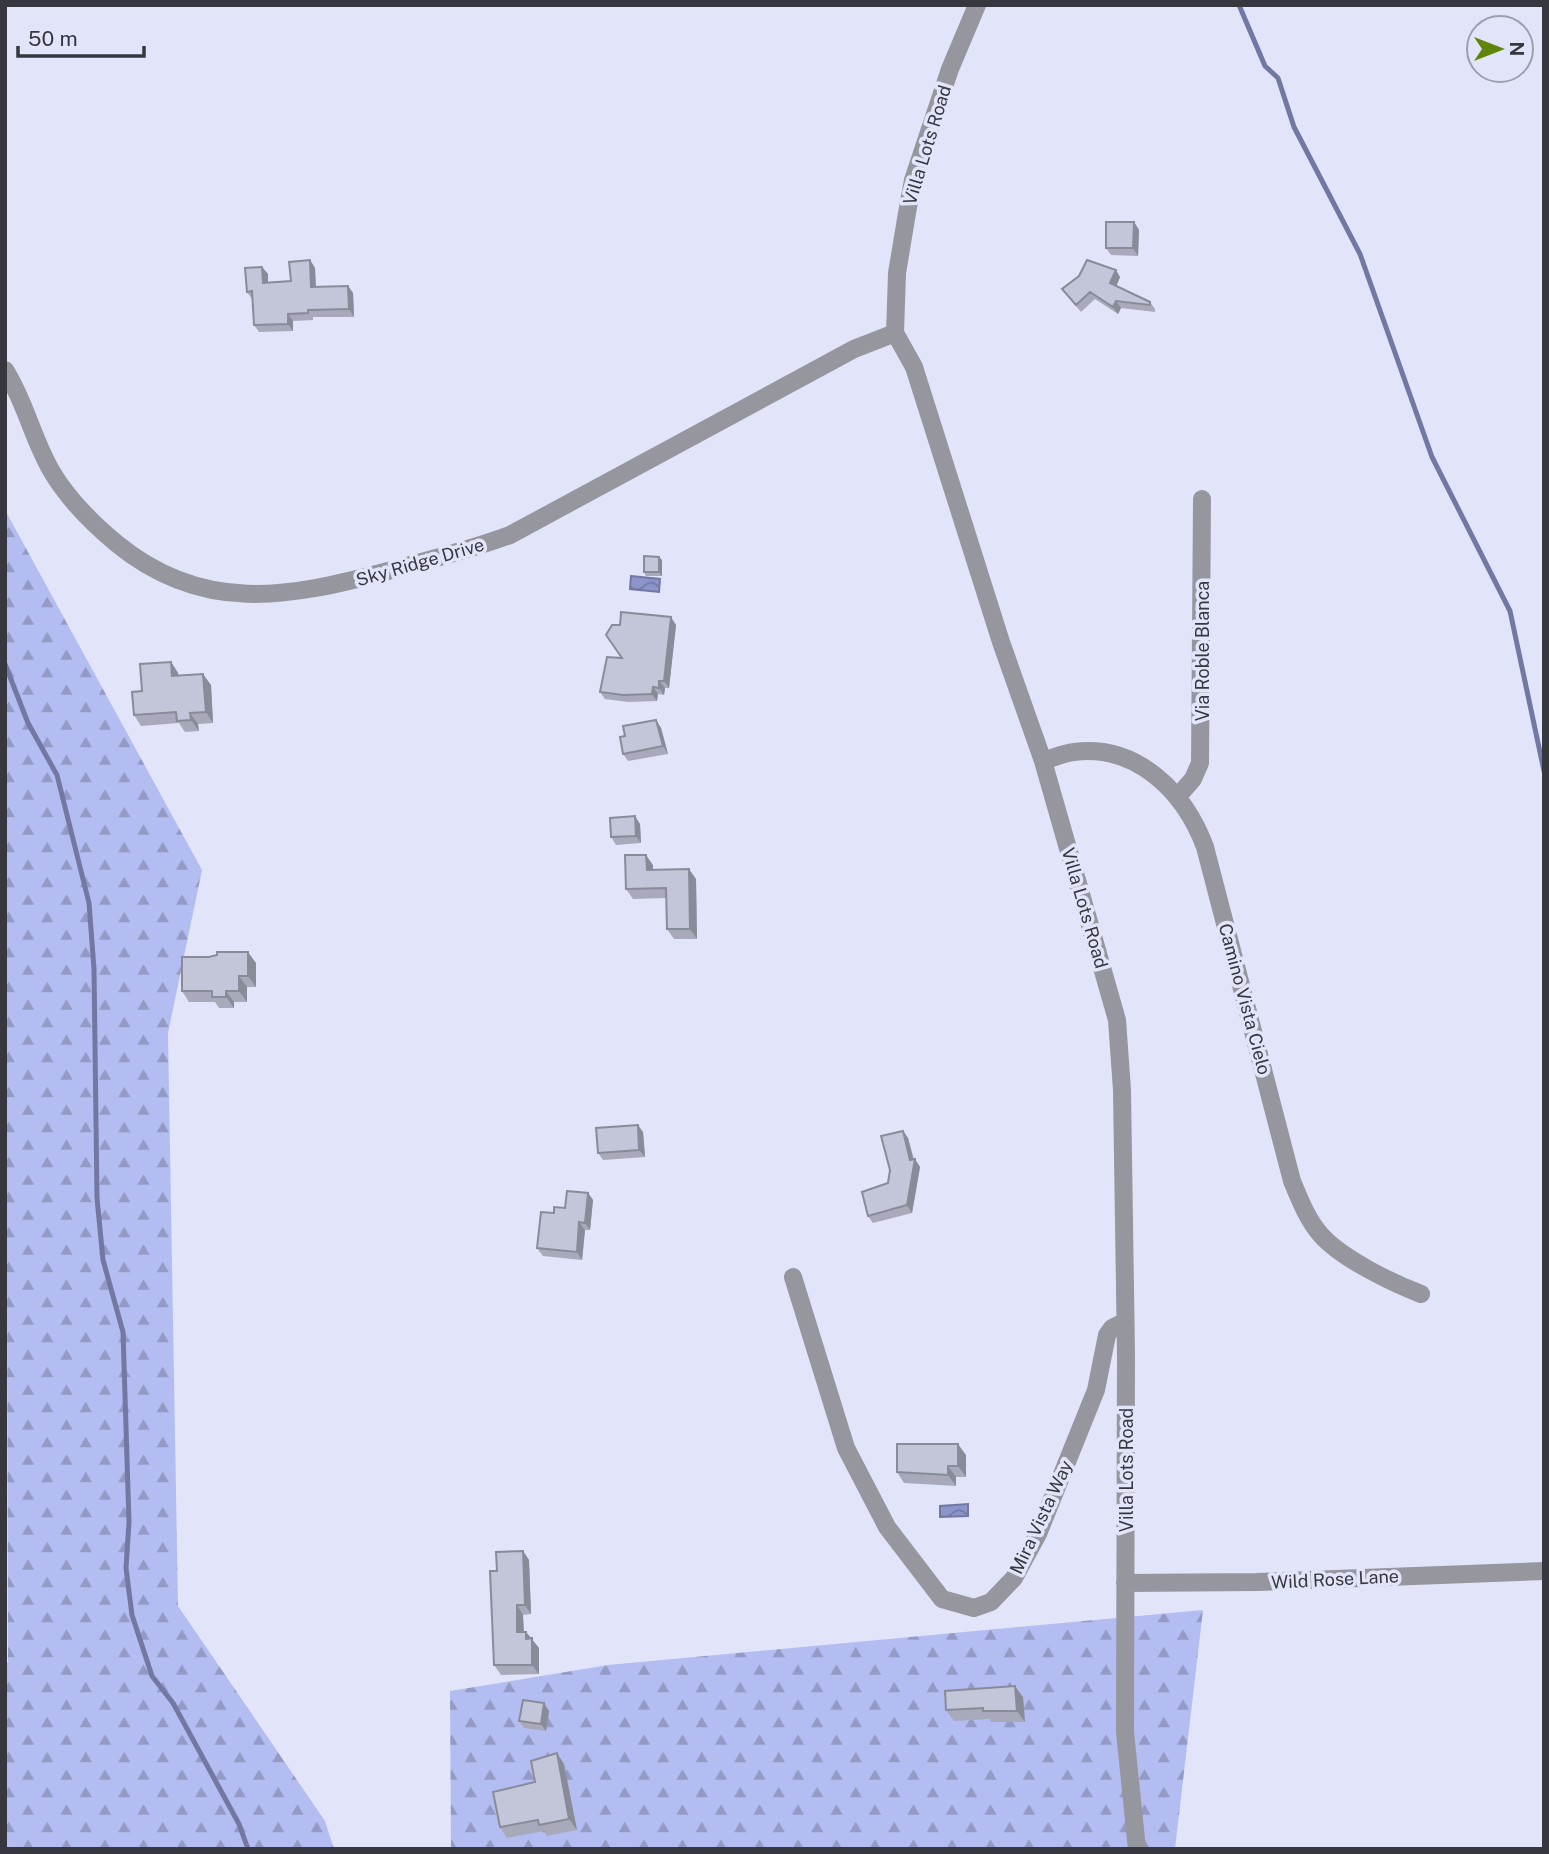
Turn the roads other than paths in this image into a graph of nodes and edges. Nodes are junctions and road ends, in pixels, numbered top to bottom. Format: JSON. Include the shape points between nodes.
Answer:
{"nodes":[{"id":1,"x":976,"y":5,"type":"edge"},
{"id":2,"x":895,"y":333,"type":"junction"},
{"id":3,"x":5,"y":370,"type":"edge"},
{"id":4,"x":1202,"y":499,"type":"dead end"},
{"id":5,"x":1043,"y":761,"type":"junction"},
{"id":6,"x":1179,"y":795,"type":"junction"},
{"id":7,"x":793,"y":1277,"type":"dead end"},
{"id":8,"x":1421,"y":1294,"type":"dead end"},
{"id":9,"x":1124,"y":1322,"type":"junction"},
{"id":10,"x":1544,"y":1571,"type":"edge"},
{"id":11,"x":1125,"y":1583,"type":"junction"},
{"id":12,"x":1137,"y":1849,"type":"edge"}],
"edges":[{"from":1,"to":2,"type":"street","name":"Villa Lots Road","via":[[914,180],[897,272]]},
{"from":2,"to":3,"type":"street","name":"Sky Ridge Drive","via":[[854,349],[510,535],[323,589],[266,596],[227,595],[182,583],[141,564],[92,522],[52,472]]},
{"from":2,"to":5,"type":"street","name":"Villa Lots Road","via":[[914,367],[1000,642]]},
{"from":4,"to":6,"type":"street","name":"Via Roble Blanca","via":[[1200,762]]},
{"from":5,"to":6,"type":"street","name":"Camino Vista Cielo","via":[[1073,752],[1127,759]]},
{"from":5,"to":9,"type":"street","name":"Villa Lots Road","via":[[1117,1020]]},
{"from":6,"to":8,"type":"street","name":"Camino Vista Cielo","via":[[1205,847],[1292,1181],[1304,1211],[1321,1236],[1344,1253]]},
{"from":7,"to":9,"type":"street","name":"Mira Vista Way","via":[[846,1448],[887,1527],[942,1599],[974,1608],[990,1602],[1014,1578],[1038,1534],[1096,1390],[1107,1335]]},
{"from":9,"to":11,"type":"street","name":"Villa Lots Road"},
{"from":10,"to":11,"type":"street","name":"Wild Rose Lane"},
{"from":11,"to":12,"type":"street","name":"Villa Lots Road","via":[[1125,1732]]}]}
